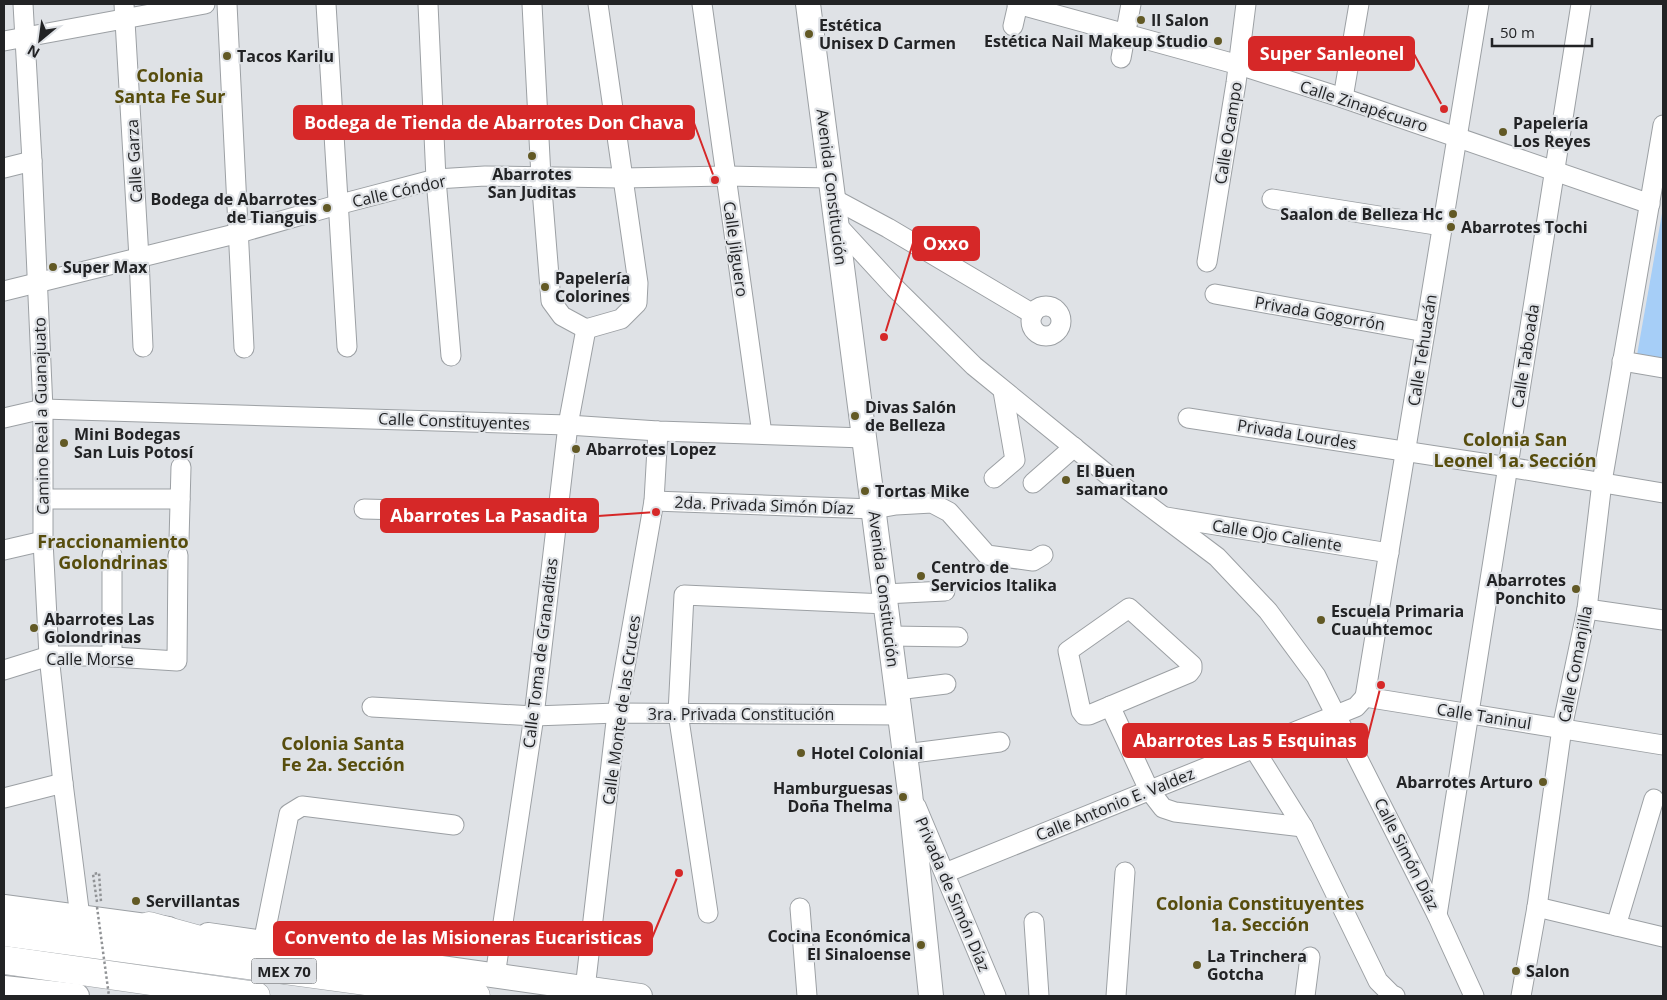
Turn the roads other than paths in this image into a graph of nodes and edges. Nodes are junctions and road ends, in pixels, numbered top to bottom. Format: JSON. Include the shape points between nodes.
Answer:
{"nodes":[{"id":1,"x":23,"y":4,"type":"edge"},
{"id":2,"x":205,"y":4,"type":"edge"},
{"id":3,"x":227,"y":4,"type":"edge"},
{"id":4,"x":326,"y":4,"type":"edge"},
{"id":5,"x":428,"y":4,"type":"edge"},
{"id":6,"x":532,"y":4,"type":"edge"},
{"id":7,"x":598,"y":4,"type":"edge"},
{"id":8,"x":702,"y":4,"type":"edge"},
{"id":9,"x":808,"y":4,"type":"edge"},
{"id":10,"x":1018,"y":4,"type":"edge"},
{"id":11,"x":1131,"y":4,"type":"edge"},
{"id":12,"x":1246,"y":4,"type":"edge"},
{"id":13,"x":1360,"y":4,"type":"edge"},
{"id":14,"x":1479,"y":4,"type":"edge"},
{"id":15,"x":1580,"y":4,"type":"edge"},
{"id":16,"x":125,"y":11,"type":"edge"},
{"id":17,"x":1013,"y":26,"type":"dead end"},
{"id":18,"x":1127,"y":34,"type":"junction"},
{"id":19,"x":24,"y":36,"type":"junction"},
{"id":20,"x":4,"y":41,"type":"edge"},
{"id":21,"x":1121,"y":58,"type":"dead end"},
{"id":22,"x":1239,"y":65,"type":"junction"},
{"id":23,"x":1343,"y":98,"type":"junction"},
{"id":24,"x":1663,"y":126,"type":"edge"},
{"id":25,"x":1457,"y":137,"type":"junction"},
{"id":26,"x":32,"y":161,"type":"junction"},
{"id":27,"x":4,"y":168,"type":"edge"},
{"id":28,"x":1554,"y":171,"type":"junction"},
{"id":29,"x":726,"y":176,"type":"junction"},
{"id":30,"x":541,"y":177,"type":"junction"},
{"id":31,"x":622,"y":178,"type":"junction"},
{"id":32,"x":436,"y":179,"type":"junction"},
{"id":33,"x":832,"y":189,"type":"junction"},
{"id":34,"x":1272,"y":199,"type":"dead end"},
{"id":35,"x":1650,"y":204,"type":"junction"},
{"id":36,"x":337,"y":205,"type":"junction"},
{"id":37,"x":837,"y":225,"type":"junction"},
{"id":38,"x":1442,"y":226,"type":"junction"},
{"id":39,"x":239,"y":233,"type":"junction"},
{"id":40,"x":139,"y":258,"type":"junction"},
{"id":41,"x":1207,"y":262,"type":"dead end"},
{"id":42,"x":37,"y":283,"type":"junction"},
{"id":43,"x":4,"y":291,"type":"edge"},
{"id":44,"x":1215,"y":294,"type":"dead end"},
{"id":45,"x":1033,"y":314,"type":"dead end"},
{"id":46,"x":586,"y":329,"type":"junction"},
{"id":47,"x":1425,"y":332,"type":"junction"},
{"id":48,"x":143,"y":347,"type":"dead end"},
{"id":49,"x":347,"y":347,"type":"dead end"},
{"id":50,"x":244,"y":348,"type":"dead end"},
{"id":51,"x":451,"y":356,"type":"dead end"},
{"id":52,"x":1622,"y":361,"type":"junction"},
{"id":53,"x":1663,"y":368,"type":"edge"},
{"id":54,"x":1003,"y":391,"type":"junction"},
{"id":55,"x":43,"y":409,"type":"junction"},
{"id":56,"x":4,"y":418,"type":"edge"},
{"id":57,"x":1188,"y":418,"type":"dead end"},
{"id":58,"x":568,"y":425,"type":"junction"},
{"id":59,"x":658,"y":431,"type":"junction"},
{"id":60,"x":762,"y":434,"type":"junction"},
{"id":61,"x":864,"y":438,"type":"junction"},
{"id":62,"x":1074,"y":447,"type":"junction"},
{"id":63,"x":1405,"y":451,"type":"junction"},
{"id":64,"x":180,"y":467,"type":"dead end"},
{"id":65,"x":1508,"y":467,"type":"junction"},
{"id":66,"x":994,"y":478,"type":"dead end"},
{"id":67,"x":1602,"y":482,"type":"junction"},
{"id":68,"x":1033,"y":483,"type":"dead end"},
{"id":69,"x":1663,"y":493,"type":"edge"},
{"id":70,"x":44,"y":499,"type":"junction"},
{"id":71,"x":180,"y":499,"type":"junction"},
{"id":72,"x":654,"y":501,"type":"junction"},
{"id":73,"x":364,"y":509,"type":"dead end"},
{"id":74,"x":874,"y":509,"type":"junction"},
{"id":75,"x":557,"y":514,"type":"junction"},
{"id":76,"x":1165,"y":516,"type":"junction"},
{"id":77,"x":43,"y":541,"type":"junction"},
{"id":78,"x":4,"y":550,"type":"edge"},
{"id":79,"x":1388,"y":553,"type":"junction"},
{"id":80,"x":112,"y":555,"type":"dead end"},
{"id":81,"x":1043,"y":555,"type":"dead end"},
{"id":82,"x":945,"y":591,"type":"dead end"},
{"id":83,"x":885,"y":599,"type":"junction"},
{"id":84,"x":1587,"y":609,"type":"junction"},
{"id":85,"x":1663,"y":620,"type":"edge"},
{"id":86,"x":890,"y":636,"type":"junction"},
{"id":87,"x":958,"y":637,"type":"dead end"},
{"id":88,"x":49,"y":656,"type":"junction"},
{"id":89,"x":112,"y":657,"type":"junction"},
{"id":90,"x":4,"y":670,"type":"edge"},
{"id":91,"x":946,"y":684,"type":"dead end"},
{"id":92,"x":897,"y":690,"type":"junction"},
{"id":93,"x":1365,"y":697,"type":"junction"},
{"id":94,"x":1110,"y":706,"type":"junction"},
{"id":95,"x":372,"y":707,"type":"dead end"},
{"id":96,"x":618,"y":713,"type":"junction"},
{"id":97,"x":678,"y":713,"type":"junction"},
{"id":98,"x":1336,"y":714,"type":"junction"},
{"id":99,"x":1469,"y":714,"type":"junction"},
{"id":100,"x":900,"y":715,"type":"junction"},
{"id":101,"x":534,"y":716,"type":"junction"},
{"id":102,"x":1562,"y":728,"type":"junction"},
{"id":103,"x":1000,"y":742,"type":"dead end"},
{"id":104,"x":1663,"y":745,"type":"edge"},
{"id":105,"x":1253,"y":747,"type":"junction"},
{"id":106,"x":905,"y":754,"type":"junction"},
{"id":107,"x":63,"y":783,"type":"junction"},
{"id":108,"x":1149,"y":790,"type":"junction"},
{"id":109,"x":910,"y":793,"type":"junction"},
{"id":110,"x":4,"y":798,"type":"edge"},
{"id":111,"x":1654,"y":799,"type":"dead end"},
{"id":112,"x":454,"y":825,"type":"dead end"},
{"id":113,"x":1303,"y":827,"type":"junction"},
{"id":114,"x":1125,"y":872,"type":"dead end"},
{"id":115,"x":945,"y":873,"type":"junction"},
{"id":116,"x":4,"y":907,"type":"edge"},
{"id":117,"x":800,"y":908,"type":"dead end"},
{"id":118,"x":1537,"y":908,"type":"junction"},
{"id":119,"x":89,"y":912,"type":"junction"},
{"id":120,"x":708,"y":913,"type":"dead end"},
{"id":121,"x":1437,"y":915,"type":"junction"},
{"id":122,"x":1034,"y":922,"type":"dead end"},
{"id":123,"x":148,"y":926,"type":"junction"},
{"id":124,"x":1616,"y":926,"type":"junction"},
{"id":125,"x":4,"y":932,"type":"edge"},
{"id":126,"x":1663,"y":937,"type":"edge"},
{"id":127,"x":263,"y":943,"type":"junction"},
{"id":128,"x":1310,"y":957,"type":"dead end"},
{"id":129,"x":4,"y":960,"type":"edge"},
{"id":130,"x":495,"y":976,"type":"junction"},
{"id":131,"x":344,"y":979,"type":"junction"},
{"id":132,"x":164,"y":983,"type":"junction"},
{"id":133,"x":4,"y":988,"type":"edge"},
{"id":134,"x":585,"y":989,"type":"junction"},
{"id":135,"x":77,"y":996,"type":"edge"},
{"id":136,"x":205,"y":996,"type":"edge"},
{"id":137,"x":256,"y":996,"type":"edge"},
{"id":138,"x":476,"y":996,"type":"edge"},
{"id":139,"x":640,"y":996,"type":"edge"},
{"id":140,"x":808,"y":996,"type":"edge"},
{"id":141,"x":931,"y":996,"type":"edge"},
{"id":142,"x":996,"y":996,"type":"edge"},
{"id":143,"x":1039,"y":996,"type":"edge"},
{"id":144,"x":1116,"y":996,"type":"edge"},
{"id":145,"x":1306,"y":996,"type":"edge"},
{"id":146,"x":1395,"y":996,"type":"edge"},
{"id":147,"x":1474,"y":996,"type":"edge"},
{"id":148,"x":1521,"y":996,"type":"edge"}],
"edges":[{"from":1,"to":19,"type":"street","name":"Camino Real a Guanajuato"},
{"from":2,"to":16,"type":"street"},
{"from":3,"to":39,"type":"street"},
{"from":4,"to":36,"type":"street"},
{"from":5,"to":32,"type":"street"},
{"from":6,"to":30,"type":"street"},
{"from":7,"to":31,"type":"street"},
{"from":8,"to":29,"type":"street","name":"Calle Jilguero"},
{"from":9,"to":33,"type":"main road","name":"Avenida Constitución"},
{"from":10,"to":17,"type":"street"},
{"from":10,"to":18,"type":"street","name":"Calle Zinapécuaro"},
{"from":11,"to":18,"type":"street"},
{"from":12,"to":22,"type":"street","name":"Calle Ocampo"},
{"from":13,"to":23,"type":"street"},
{"from":14,"to":25,"type":"street","name":"Calle Tehuacán"},
{"from":15,"to":28,"type":"street","name":"Calle Taboada"},
{"from":16,"to":19,"type":"street"},
{"from":16,"to":40,"type":"street","name":"Calle Garza"},
{"from":18,"to":21,"type":"street"},
{"from":18,"to":22,"type":"street","name":"Calle Zinapécuaro"},
{"from":19,"to":20,"type":"street"},
{"from":19,"to":26,"type":"street","name":"Camino Real a Guanajuato"},
{"from":22,"to":23,"type":"street","name":"Calle Zinapécuaro"},
{"from":22,"to":41,"type":"street","name":"Calle Ocampo"},
{"from":23,"to":25,"type":"street","name":"Calle Zinapécuaro"},
{"from":24,"to":35,"type":"street","name":"Calle Comanjilla"},
{"from":25,"to":28,"type":"street","name":"Calle Zinapécuaro"},
{"from":25,"to":38,"type":"street","name":"Calle Tehuacán"},
{"from":26,"to":27,"type":"street"},
{"from":26,"to":42,"type":"street","name":"Camino Real a Guanajuato"},
{"from":28,"to":35,"type":"street","name":"Calle Zinapécuaro"},
{"from":28,"to":65,"type":"street","name":"Calle Taboada"},
{"from":29,"to":31,"type":"street","name":"Calle Cóndor"},
{"from":29,"to":33,"type":"street","name":"Calle Cóndor"},
{"from":29,"to":60,"type":"street","name":"Calle Jilguero"},
{"from":30,"to":31,"type":"street","name":"Calle Cóndor"},
{"from":30,"to":32,"type":"street","name":"Calle Cóndor"},
{"from":30,"to":46,"type":"street","via":[[551,301],[562,316]]},
{"from":31,"to":46,"type":"street","via":[[638,283],[637,303],[621,319]]},
{"from":32,"to":36,"type":"street","name":"Calle Cóndor"},
{"from":32,"to":51,"type":"street"},
{"from":33,"to":37,"type":"main road","name":"Avenida Constitución"},
{"from":33,"to":45,"type":"street","via":[[888,228]]},
{"from":34,"to":38,"type":"street"},
{"from":35,"to":52,"type":"street","name":"Calle Comanjilla"},
{"from":36,"to":39,"type":"street","name":"Calle Cóndor"},
{"from":36,"to":49,"type":"street"},
{"from":37,"to":54,"type":"street","name":"Calle Simón Díaz","via":[[895,288]]},
{"from":37,"to":61,"type":"main road","name":"Avenida Constitución"},
{"from":38,"to":47,"type":"street","name":"Calle Tehuacán"},
{"from":39,"to":40,"type":"street","name":"Calle Cóndor"},
{"from":39,"to":50,"type":"street"},
{"from":40,"to":42,"type":"street","name":"Calle Cóndor"},
{"from":40,"to":48,"type":"street","name":"Calle Garza"},
{"from":42,"to":43,"type":"street","name":"Calle Cóndor"},
{"from":42,"to":55,"type":"street","name":"Camino Real a Guanajuato"},
{"from":44,"to":47,"type":"street","name":"Privada Gogorrón"},
{"from":46,"to":58,"type":"street","name":"Calle Toma de Granaditas"},
{"from":47,"to":63,"type":"street","name":"Calle Tehuacán"},
{"from":52,"to":53,"type":"street"},
{"from":52,"to":67,"type":"street","name":"Calle Comanjilla"},
{"from":54,"to":62,"type":"street","name":"Calle Simón Díaz"},
{"from":54,"to":66,"type":"street","via":[[1015,460]]},
{"from":55,"to":56,"type":"street","name":"Calle Constituyentes"},
{"from":55,"to":58,"type":"street","name":"Calle Constituyentes"},
{"from":55,"to":70,"type":"street","name":"Camino Real a Guanajuato"},
{"from":57,"to":63,"type":"street","name":"Privada Lourdes"},
{"from":58,"to":59,"type":"street","name":"Calle Constituyentes"},
{"from":58,"to":75,"type":"street","name":"Calle Toma de Granaditas"},
{"from":59,"to":60,"type":"street","name":"Calle Constituyentes"},
{"from":59,"to":72,"type":"street","name":"Calle Monte de las Cruces"},
{"from":60,"to":61,"type":"street","name":"Calle Constituyentes"},
{"from":61,"to":74,"type":"main road","name":"Avenida Constitución"},
{"from":62,"to":68,"type":"street"},
{"from":62,"to":76,"type":"street","name":"Calle Simón Díaz"},
{"from":63,"to":65,"type":"street","name":"Privada Lourdes"},
{"from":63,"to":79,"type":"street","name":"Calle Tehuacán"},
{"from":64,"to":71,"type":"street"},
{"from":65,"to":67,"type":"street","name":"Privada Lourdes"},
{"from":65,"to":99,"type":"street","name":"Calle Taboada"},
{"from":67,"to":69,"type":"street","name":"Privada Lourdes"},
{"from":67,"to":84,"type":"street","name":"Calle Comanjilla"},
{"from":70,"to":71,"type":"street"},
{"from":70,"to":77,"type":"street","name":"Camino Real a Guanajuato"},
{"from":71,"to":89,"type":"street","name":"Calle Morse","via":[[177,661]]},
{"from":72,"to":74,"type":"street","name":"2da. Privada Simón Díaz"},
{"from":72,"to":96,"type":"street","name":"Calle Monte de las Cruces"},
{"from":73,"to":75,"type":"street"},
{"from":74,"to":81,"type":"street","name":"2da. Privada Simón Díaz","via":[[932,503],[949,512],[987,555],[1033,561]]},
{"from":74,"to":83,"type":"main road","name":"Avenida Constitución"},
{"from":75,"to":101,"type":"street","name":"Calle Toma de Granaditas"},
{"from":76,"to":79,"type":"street","name":"Calle Ojo Caliente"},
{"from":76,"to":98,"type":"street","name":"Calle Simón Díaz","via":[[1217,557],[1268,611],[1316,676]]},
{"from":77,"to":78,"type":"street"},
{"from":77,"to":88,"type":"street","name":"Camino Real a Guanajuato"},
{"from":79,"to":93,"type":"street","name":"Calle Tehuacán"},
{"from":80,"to":89,"type":"street"},
{"from":82,"to":83,"type":"street"},
{"from":83,"to":86,"type":"main road","name":"Avenida Constitución"},
{"from":83,"to":97,"type":"street","via":[[684,596]]},
{"from":84,"to":85,"type":"street"},
{"from":84,"to":102,"type":"street","name":"Calle Comanjilla"},
{"from":86,"to":87,"type":"street"},
{"from":86,"to":92,"type":"main road","name":"Avenida Constitución"},
{"from":88,"to":89,"type":"street","name":"Calle Morse"},
{"from":88,"to":90,"type":"street","name":"Calle Morse"},
{"from":88,"to":107,"type":"street","name":"Camino Real a Guanajuato"},
{"from":91,"to":92,"type":"street"},
{"from":92,"to":100,"type":"main road","name":"Avenida Constitución"},
{"from":93,"to":98,"type":"street","name":"Calle Antonio E. Valdez","via":[[1356,707]]},
{"from":93,"to":99,"type":"street","name":"Calle Taninul"},
{"from":94,"to":94,"type":"street","via":[[1192,669],[1192,665],[1128,608],[1068,651],[1081,711],[1089,715]]},
{"from":94,"to":108,"type":"street"},
{"from":95,"to":101,"type":"street","name":"3ra. Privada Constitución"},
{"from":96,"to":97,"type":"street","name":"3ra. Privada Constitución"},
{"from":96,"to":101,"type":"street","name":"3ra. Privada Constitución"},
{"from":96,"to":134,"type":"street","name":"Calle Monte de las Cruces"},
{"from":97,"to":100,"type":"street","name":"3ra. Privada Constitución"},
{"from":97,"to":120,"type":"street"},
{"from":98,"to":105,"type":"street","name":"Calle Antonio E. Valdez"},
{"from":98,"to":121,"type":"street","name":"Calle Simón Díaz"},
{"from":99,"to":102,"type":"street","name":"Calle Taninul"},
{"from":99,"to":121,"type":"street","name":"Calle Taboada"},
{"from":100,"to":106,"type":"main road","name":"Avenida Constitución"},
{"from":101,"to":130,"type":"street","name":"Calle Toma de Granaditas"},
{"from":102,"to":104,"type":"street","name":"Calle Taninul"},
{"from":102,"to":118,"type":"street","name":"Calle Comanjilla"},
{"from":103,"to":106,"type":"street"},
{"from":105,"to":108,"type":"street","name":"Calle Antonio E. Valdez"},
{"from":105,"to":113,"type":"street"},
{"from":106,"to":109,"type":"main road","name":"Avenida Constitución"},
{"from":107,"to":110,"type":"street"},
{"from":107,"to":119,"type":"street","name":"Camino Real a Guanajuato"},
{"from":108,"to":113,"type":"street","via":[[1163,808],[1174,812]]},
{"from":108,"to":115,"type":"street","name":"Calle Antonio E. Valdez"},
{"from":109,"to":115,"type":"street","name":"Privada de Simón Díaz"},
{"from":109,"to":141,"type":"main road","name":"Avenida Constitución"},
{"from":111,"to":124,"type":"street"},
{"from":112,"to":127,"type":"street","via":[[302,806],[289,814]]},
{"from":113,"to":146,"type":"street","via":[[1378,982]]},
{"from":114,"to":144,"type":"street"},
{"from":115,"to":142,"type":"street","name":"Privada de Simón Díaz"},
{"from":116,"to":119,"type":"main road"},
{"from":117,"to":140,"type":"street"},
{"from":118,"to":124,"type":"street"},
{"from":118,"to":148,"type":"street","name":"Calle Comanjilla"},
{"from":119,"to":123,"type":"main road"},
{"from":121,"to":147,"type":"street","name":"Calle Simón Díaz"},
{"from":122,"to":143,"type":"street"},
{"from":123,"to":127,"type":"main road"},
{"from":123,"to":131,"type":"highway"},
{"from":124,"to":126,"type":"street"},
{"from":125,"to":131,"type":"highway","number":"MEX 70"},
{"from":127,"to":130,"type":"main road"},
{"from":128,"to":145,"type":"street"},
{"from":129,"to":132,"type":"highway","number":"MEX 70"},
{"from":130,"to":134,"type":"main road"},
{"from":131,"to":138,"type":"highway","number":"MEX 70"},
{"from":132,"to":136,"type":"highway"},
{"from":132,"to":137,"type":"highway","number":"MEX 70"},
{"from":133,"to":135,"type":"main road"},
{"from":134,"to":139,"type":"main road"}]}
